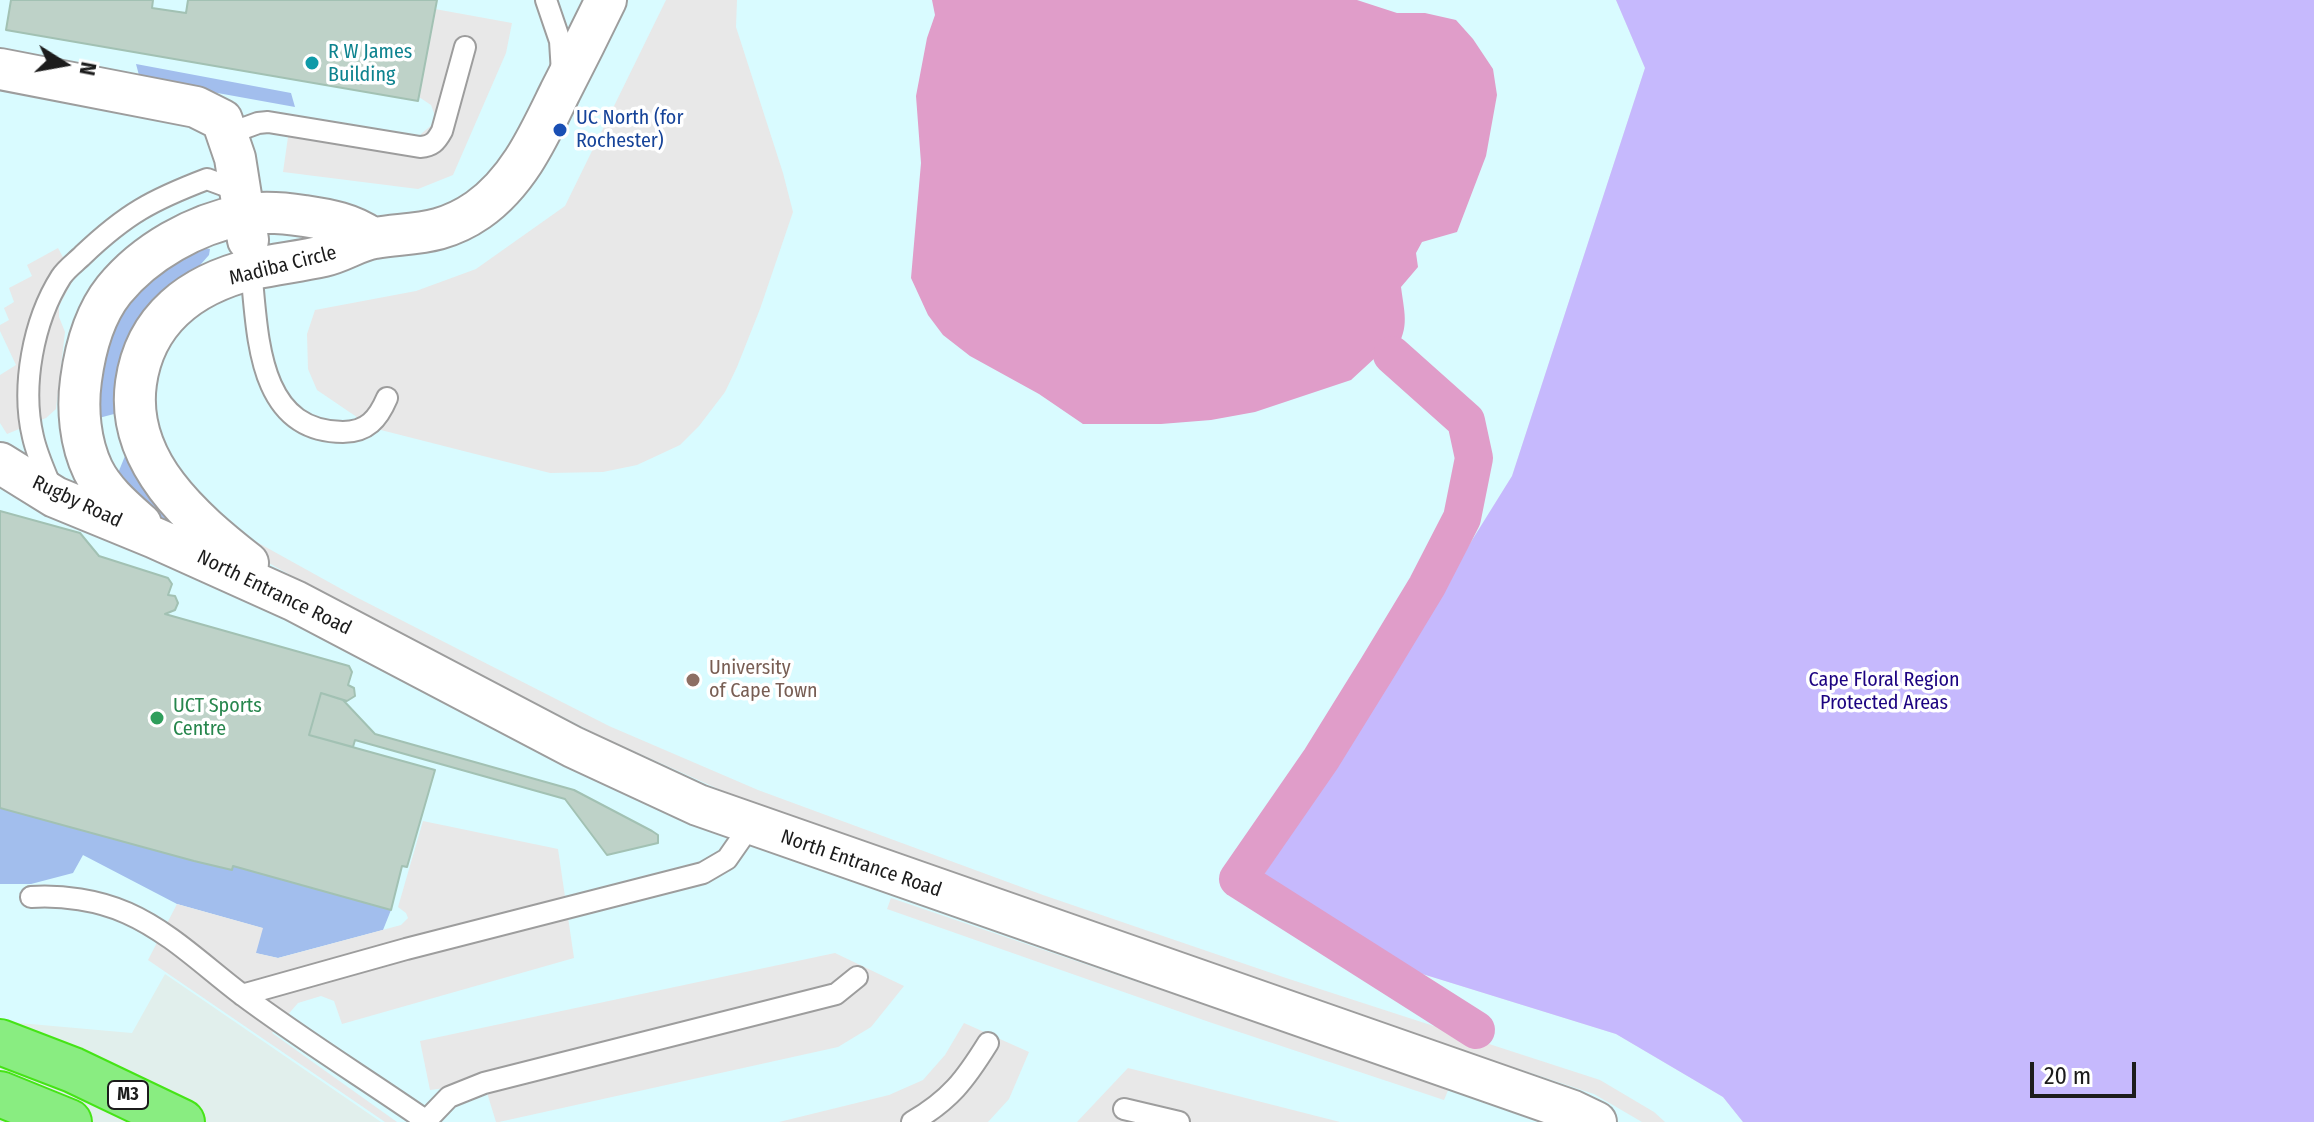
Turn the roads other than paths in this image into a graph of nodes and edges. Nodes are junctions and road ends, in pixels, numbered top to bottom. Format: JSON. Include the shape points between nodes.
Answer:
{"nodes":[{"id":1,"x":546,"y":0,"type":"edge"},
{"id":2,"x":606,"y":0,"type":"edge"},
{"id":3,"x":465,"y":47,"type":"dead end"},
{"id":4,"x":0,"y":69,"type":"edge"},
{"id":5,"x":562,"y":89,"type":"junction"},
{"id":6,"x":228,"y":134,"type":"junction"},
{"id":7,"x":244,"y":207,"type":"junction"},
{"id":8,"x":372,"y":238,"type":"junction"},
{"id":9,"x":251,"y":270,"type":"junction"},
{"id":10,"x":387,"y":398,"type":"dead end"},
{"id":11,"x":134,"y":415,"type":"junction"},
{"id":12,"x":0,"y":463,"type":"edge"},
{"id":13,"x":93,"y":470,"type":"junction"},
{"id":14,"x":55,"y":497,"type":"junction"},
{"id":15,"x":155,"y":538,"type":"junction"},
{"id":16,"x":295,"y":601,"type":"junction"},
{"id":17,"x":750,"y":826,"type":"junction"},
{"id":18,"x":31,"y":897,"type":"dead end"},
{"id":19,"x":857,"y":977,"type":"dead end"},
{"id":20,"x":242,"y":995,"type":"junction"},
{"id":21,"x":0,"y":1042,"type":"edge"},
{"id":22,"x":988,"y":1043,"type":"dead end"},
{"id":23,"x":0,"y":1094,"type":"edge"},
{"id":24,"x":1124,"y":1109,"type":"dead end"},
{"id":25,"x":69,"y":1122,"type":"edge"},
{"id":26,"x":182,"y":1122,"type":"edge"},
{"id":27,"x":427,"y":1122,"type":"edge"},
{"id":28,"x":912,"y":1122,"type":"edge"},
{"id":29,"x":1179,"y":1122,"type":"edge"},
{"id":30,"x":1596,"y":1122,"type":"edge"}],
"edges":[{"from":1,"to":5,"type":"lane","via":[[560,41]]},
{"from":2,"to":5,"type":"street","name":"Madiba Circle"},
{"from":3,"to":6,"type":"lane","via":[[442,131],[429,146],[268,122]]},
{"from":4,"to":6,"type":"street","via":[[196,107],[222,120]]},
{"from":5,"to":8,"type":"street","name":"Madiba Circle","via":[[517,171],[477,211],[427,233]]},
{"from":6,"to":7,"type":"street"},
{"from":7,"to":8,"type":"street","name":"Madiba Circle","via":[[342,222]]},
{"from":7,"to":9,"type":"street"},
{"from":7,"to":13,"type":"street","name":"Madiba Circle","via":[[169,244],[112,292],[93,326],[78,400]]},
{"from":7,"to":14,"type":"lane","via":[[226,186],[207,179],[132,213],[62,275],[40,325],[29,385],[33,436]]},
{"from":8,"to":9,"type":"street","name":"Madiba Circle","via":[[341,253]]},
{"from":9,"to":10,"type":"lane","via":[[268,381],[282,407],[306,424],[344,433],[367,428]]},
{"from":9,"to":11,"type":"street","name":"Madiba Circle","via":[[209,285],[159,322],[142,356]]},
{"from":11,"to":13,"type":"street","name":"Madiba Circle"},
{"from":11,"to":16,"type":"street","name":"Madiba Circle","via":[[156,470],[185,509]]},
{"from":12,"to":14,"type":"street","name":"Rugby Road"},
{"from":13,"to":14,"type":"street","name":"Madiba Circle"},
{"from":13,"to":15,"type":"street","name":"Madiba Circle","via":[[111,497]]},
{"from":14,"to":15,"type":"street","name":"Rugby Road"},
{"from":15,"to":16,"type":"street","name":"North Entrance Road"},
{"from":16,"to":17,"type":"street","name":"North Entrance Road","via":[[573,747]]},
{"from":17,"to":20,"type":"lane","via":[[727,859],[703,873]]},
{"from":17,"to":30,"type":"street","name":"North Entrance Road"},
{"from":18,"to":20,"type":"lane","via":[[91,902],[126,912]]},
{"from":19,"to":27,"type":"lane","via":[[836,994],[484,1083],[449,1097]]},
{"from":20,"to":27,"type":"lane"},
{"from":21,"to":26,"type":"highway","number":"M3"},
{"from":22,"to":28,"type":"lane","via":[[964,1082]]},
{"from":23,"to":25,"type":"highway"},
{"from":24,"to":29,"type":"lane"}]}
